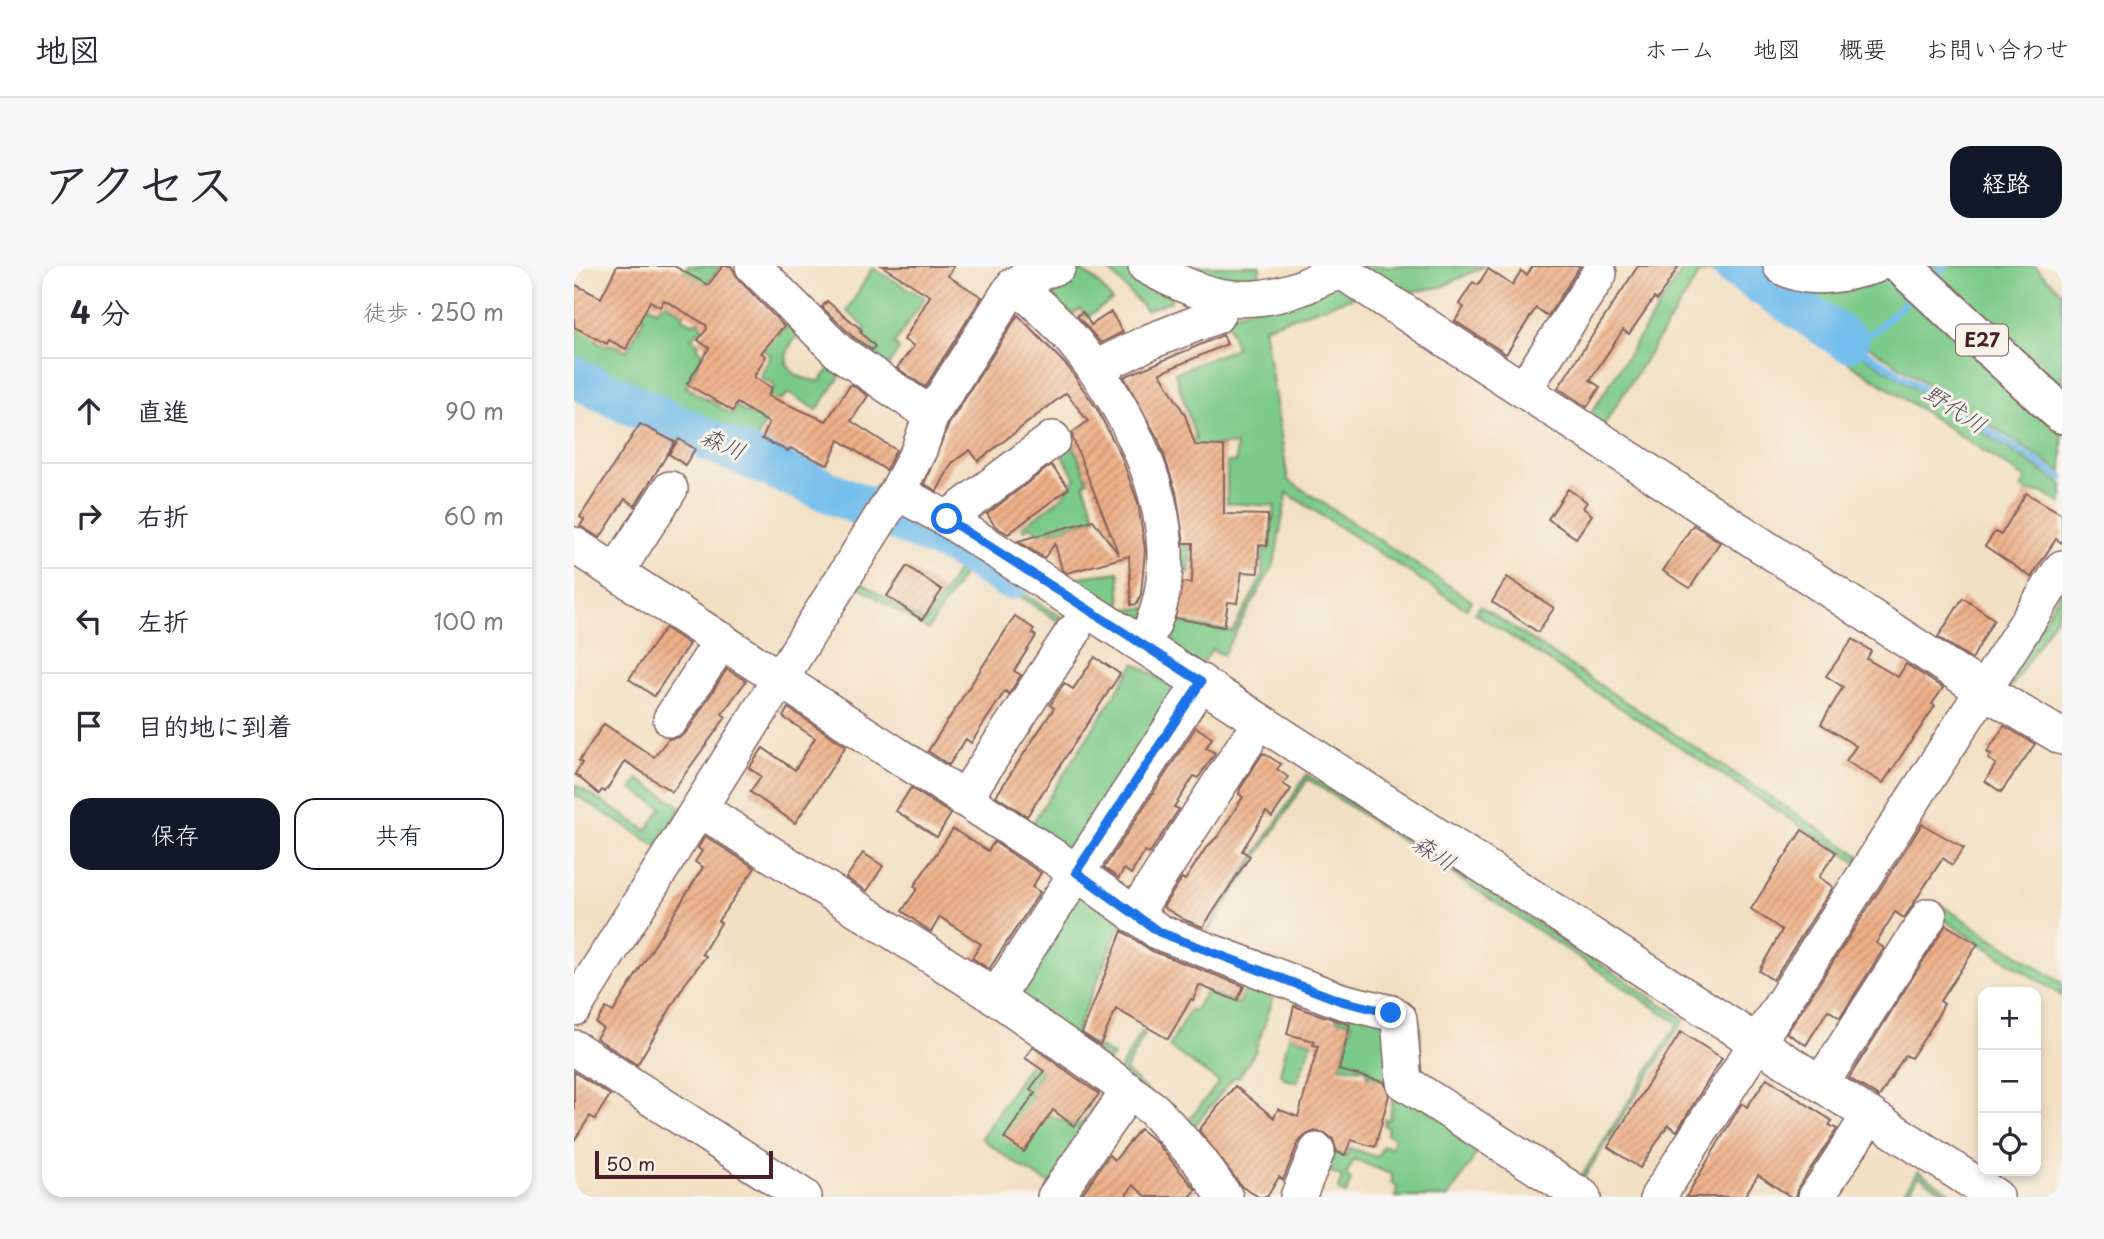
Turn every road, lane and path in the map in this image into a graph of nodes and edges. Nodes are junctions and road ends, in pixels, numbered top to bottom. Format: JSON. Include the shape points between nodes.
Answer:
{"nodes":[{"id":1,"x":753,"y":266,"type":"edge"},
{"id":2,"x":1146,"y":266,"type":"edge"},
{"id":3,"x":1781,"y":266,"type":"edge"},
{"id":4,"x":1874,"y":266,"type":"edge"},
{"id":5,"x":1902,"y":266,"type":"edge"},
{"id":6,"x":1051,"y":267,"type":"edge"},
{"id":7,"x":1599,"y":274,"type":"dead end"},
{"id":8,"x":1014,"y":285,"type":"junction"},
{"id":9,"x":1224,"y":299,"type":"junction"},
{"id":10,"x":1096,"y":368,"type":"junction"},
{"id":11,"x":1524,"y":389,"type":"junction"},
{"id":12,"x":2062,"y":414,"type":"edge"},
{"id":13,"x":931,"y":415,"type":"junction"},
{"id":14,"x":1053,"y":439,"type":"dead end"},
{"id":15,"x":670,"y":489,"type":"dead end"},
{"id":16,"x":897,"y":492,"type":"junction"},
{"id":17,"x":947,"y":519,"type":"junction"},
{"id":18,"x":574,"y":545,"type":"edge"},
{"id":19,"x":2062,"y":568,"type":"edge"},
{"id":20,"x":615,"y":572,"type":"junction"},
{"id":21,"x":1073,"y":632,"type":"dead end"},
{"id":22,"x":722,"y":640,"type":"junction"},
{"id":23,"x":1143,"y":644,"type":"junction"},
{"id":24,"x":781,"y":679,"type":"junction"},
{"id":25,"x":1983,"y":690,"type":"junction"},
{"id":26,"x":1195,"y":691,"type":"junction"},
{"id":27,"x":671,"y":719,"type":"dead end"},
{"id":28,"x":2062,"y":737,"type":"edge"},
{"id":29,"x":1246,"y":743,"type":"dead end"},
{"id":30,"x":964,"y":799,"type":"junction"},
{"id":31,"x":701,"y":809,"type":"junction"},
{"id":32,"x":1076,"y":872,"type":"junction"},
{"id":33,"x":1134,"y":915,"type":"junction"},
{"id":34,"x":1929,"y":916,"type":"dead end"},
{"id":35,"x":996,"y":997,"type":"junction"},
{"id":36,"x":574,"y":1007,"type":"edge"},
{"id":37,"x":574,"y":1048,"type":"edge"},
{"id":38,"x":1752,"y":1050,"type":"junction"},
{"id":39,"x":1822,"y":1082,"type":"junction"},
{"id":40,"x":1129,"y":1091,"type":"junction"},
{"id":41,"x":1864,"y":1124,"type":"junction"},
{"id":42,"x":1317,"y":1151,"type":"dead end"},
{"id":43,"x":804,"y":1197,"type":"edge"},
{"id":44,"x":1055,"y":1197,"type":"edge"},
{"id":45,"x":1225,"y":1197,"type":"edge"},
{"id":46,"x":1298,"y":1197,"type":"edge"},
{"id":47,"x":1583,"y":1197,"type":"edge"},
{"id":48,"x":1658,"y":1197,"type":"edge"},
{"id":49,"x":1816,"y":1197,"type":"edge"},
{"id":50,"x":1996,"y":1197,"type":"edge"}],
"edges":[{"from":1,"to":13,"type":"street","via":[[839,352]]},
{"from":2,"to":9,"type":"street","via":[[1197,292]]},
{"from":3,"to":4,"type":"street","via":[[1808,275]]},
{"from":5,"to":12,"type":"highway","number":"E27"},
{"from":6,"to":8,"type":"street"},
{"from":7,"to":11,"type":"street"},
{"from":8,"to":10,"type":"street","via":[[1046,311]]},
{"from":8,"to":13,"type":"street"},
{"from":9,"to":10,"type":"street","via":[[1216,316]]},
{"from":9,"to":11,"type":"street","via":[[1281,294],[1346,274]]},
{"from":10,"to":23,"type":"street","via":[[1125,414],[1163,519],[1158,608]]},
{"from":11,"to":25,"type":"street"},
{"from":13,"to":16,"type":"street"},
{"from":14,"to":17,"type":"street"},
{"from":15,"to":20,"type":"street"},
{"from":16,"to":17,"type":"street"},
{"from":16,"to":24,"type":"street"},
{"from":17,"to":23,"type":"street"},
{"from":18,"to":20,"type":"street"},
{"from":19,"to":25,"type":"street"},
{"from":20,"to":22,"type":"street"},
{"from":21,"to":30,"type":"street"},
{"from":22,"to":24,"type":"street"},
{"from":22,"to":27,"type":"street"},
{"from":23,"to":26,"type":"street"},
{"from":24,"to":30,"type":"street"},
{"from":24,"to":31,"type":"street"},
{"from":25,"to":28,"type":"street"},
{"from":25,"to":38,"type":"street"},
{"from":26,"to":32,"type":"street"},
{"from":26,"to":38,"type":"street"},
{"from":29,"to":33,"type":"street"},
{"from":30,"to":32,"type":"street"},
{"from":31,"to":35,"type":"street"},
{"from":31,"to":36,"type":"street"},
{"from":32,"to":33,"type":"street"},
{"from":32,"to":35,"type":"street"},
{"from":33,"to":47,"type":"street","via":[[1159,932],[1341,1001],[1391,1013],[1402,1029],[1404,1082]]},
{"from":34,"to":39,"type":"street"},
{"from":35,"to":40,"type":"street"},
{"from":37,"to":43,"type":"street"},
{"from":38,"to":39,"type":"street"},
{"from":38,"to":48,"type":"street"},
{"from":39,"to":41,"type":"street"},
{"from":40,"to":44,"type":"street"},
{"from":40,"to":45,"type":"street","via":[[1199,1160]]},
{"from":41,"to":49,"type":"street"},
{"from":41,"to":50,"type":"street"},
{"from":42,"to":46,"type":"street"}]}
